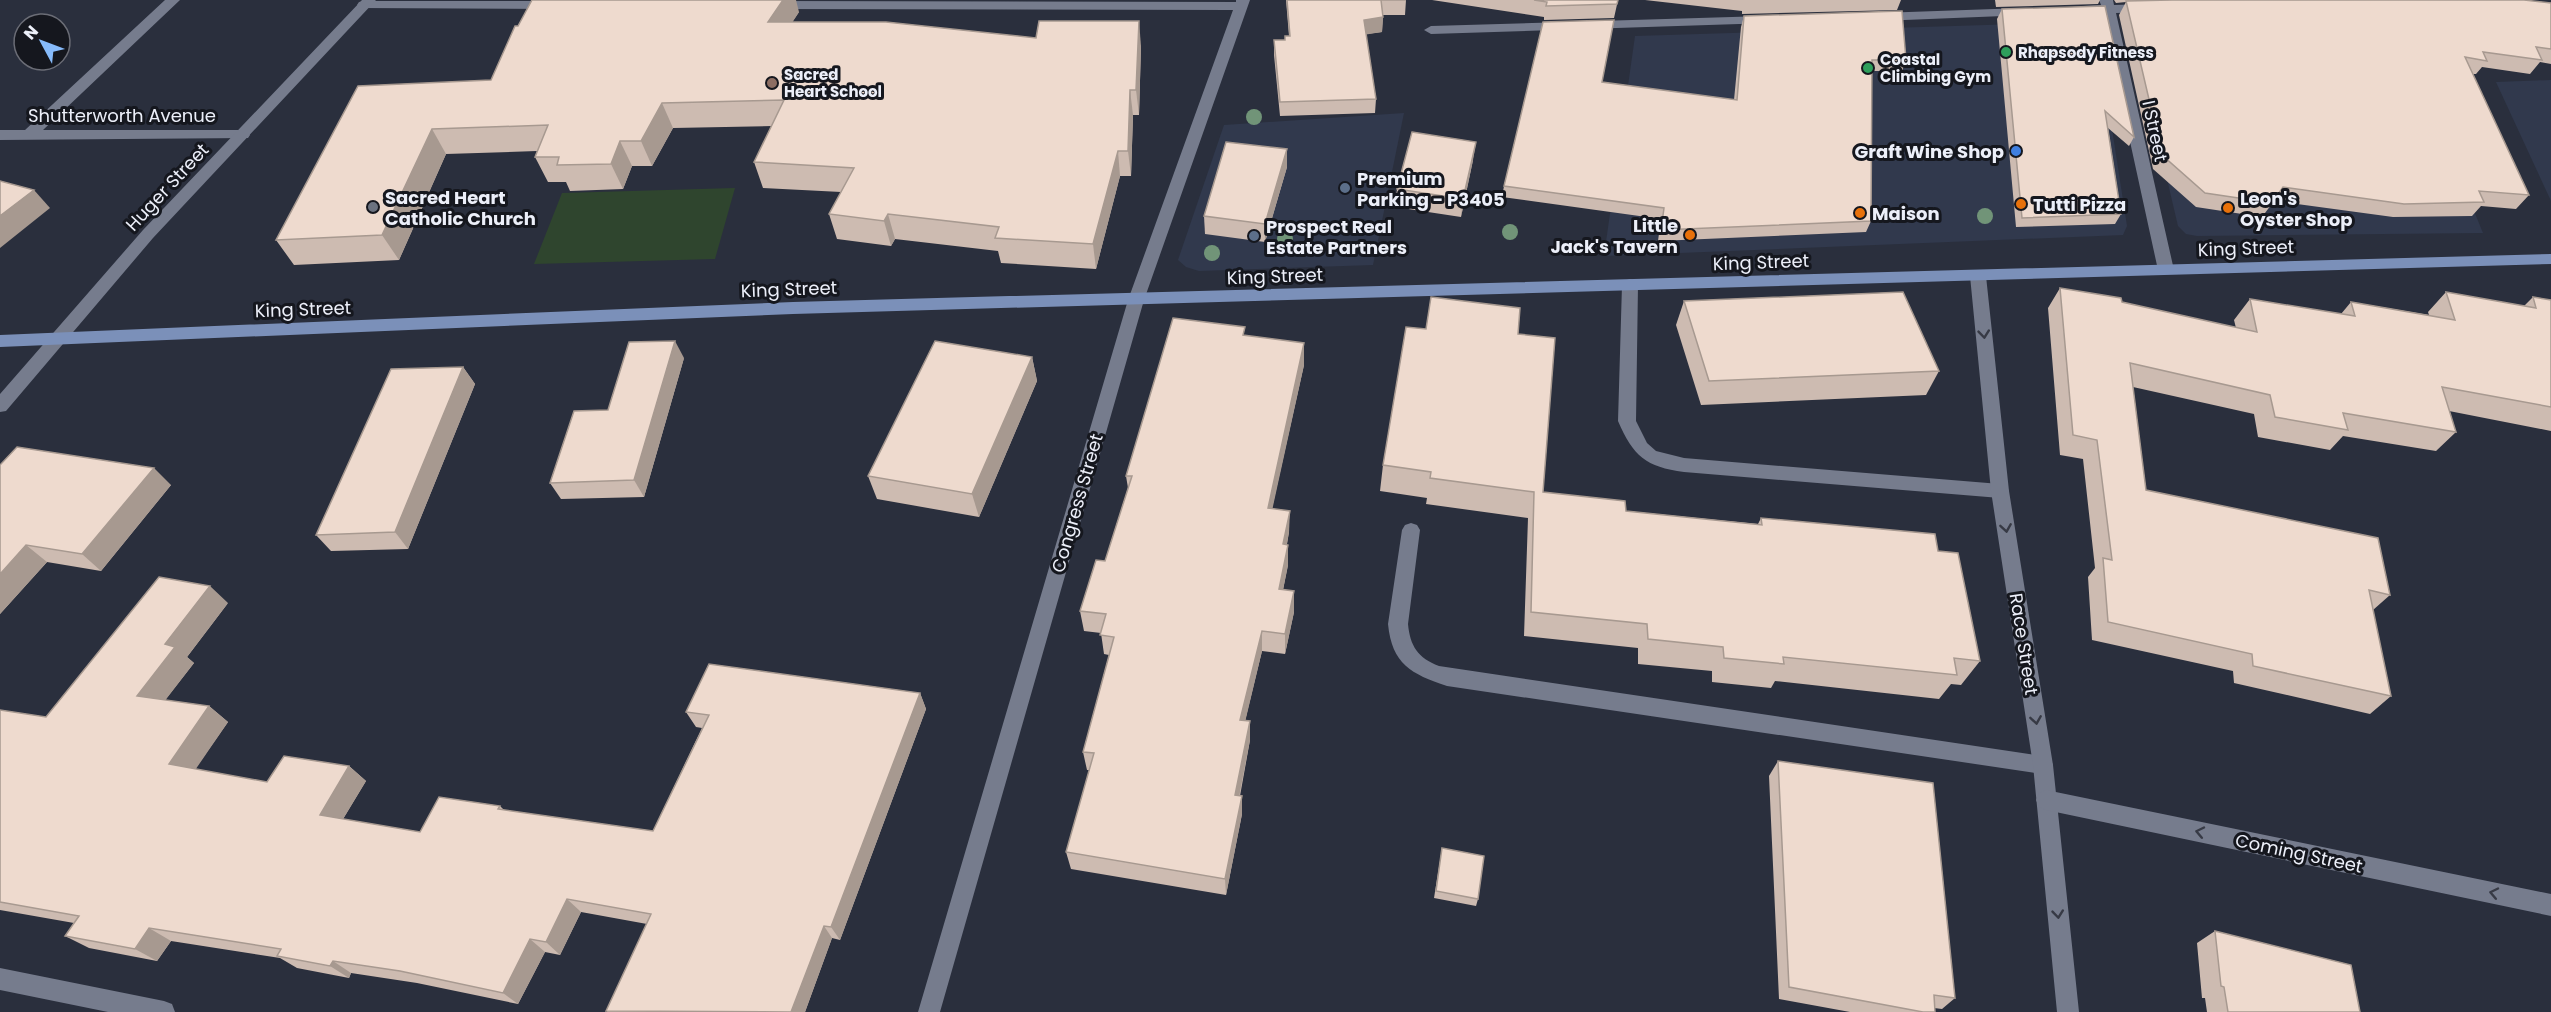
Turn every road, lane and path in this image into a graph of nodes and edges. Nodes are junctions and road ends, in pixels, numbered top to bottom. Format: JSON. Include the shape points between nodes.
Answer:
{"nodes":[{"id":1,"x":173,"y":0,"type":"edge"},
{"id":2,"x":367,"y":3,"type":"edge"},
{"id":3,"x":1242,"y":3,"type":"edge"},
{"id":4,"x":566,"y":5,"type":"edge"},
{"id":5,"x":755,"y":5,"type":"edge"},
{"id":6,"x":2108,"y":5,"type":"edge"},
{"id":7,"x":2162,"y":8,"type":"edge"},
{"id":8,"x":2068,"y":11,"type":"edge"},
{"id":9,"x":2035,"y":12,"type":"edge"},
{"id":10,"x":1867,"y":17,"type":"edge"},
{"id":11,"x":1780,"y":20,"type":"edge"},
{"id":12,"x":1431,"y":30,"type":"dead end"},
{"id":13,"x":0,"y":135,"type":"edge"},
{"id":14,"x":28,"y":135,"type":"junction"},
{"id":15,"x":243,"y":135,"type":"junction"},
{"id":16,"x":2551,"y":259,"type":"edge"},
{"id":17,"x":2166,"y":270,"type":"junction"},
{"id":18,"x":1978,"y":276,"type":"junction"},
{"id":19,"x":1630,"y":285,"type":"junction"},
{"id":20,"x":1136,"y":300,"type":"junction"},
{"id":21,"x":60,"y":339,"type":"junction"},
{"id":22,"x":0,"y":341,"type":"edge"},
{"id":23,"x":0,"y":406,"type":"edge"},
{"id":24,"x":2000,"y":491,"type":"junction"},
{"id":25,"x":1411,"y":530,"type":"dead end"},
{"id":26,"x":2043,"y":765,"type":"junction"},
{"id":27,"x":2046,"y":800,"type":"junction"},
{"id":28,"x":2551,"y":905,"type":"edge"},
{"id":29,"x":0,"y":980,"type":"edge"},
{"id":30,"x":164,"y":1012,"type":"edge"},
{"id":31,"x":929,"y":1012,"type":"edge"},
{"id":32,"x":2068,"y":1012,"type":"edge"}],
"edges":[{"from":1,"to":14,"type":"street"},
{"from":2,"to":4,"type":"street"},
{"from":2,"to":15,"type":"street","name":"Huger Street"},
{"from":3,"to":5,"type":"street"},
{"from":3,"to":20,"type":"street","name":"Congress Street"},
{"from":6,"to":7,"type":"street"},
{"from":6,"to":8,"type":"street"},
{"from":6,"to":17,"type":"street","name":"I Street"},
{"from":9,"to":10,"type":"street"},
{"from":11,"to":12,"type":"street"},
{"from":13,"to":14,"type":"street","name":"Shutterworth Avenue"},
{"from":14,"to":15,"type":"street","name":"Shutterworth Avenue"},
{"from":15,"to":21,"type":"street","name":"Huger Street","via":[[148,234]]},
{"from":16,"to":17,"type":"main road","name":"King Street"},
{"from":17,"to":18,"type":"main road","name":"King Street"},
{"from":18,"to":19,"type":"main road","name":"King Street"},
{"from":18,"to":24,"type":"street","name":"Race Street","one_way":true},
{"from":19,"to":20,"type":"main road","name":"King Street"},
{"from":19,"to":24,"type":"street","via":[[1627,421],[1634,442],[1649,457],[1714,468]]},
{"from":20,"to":21,"type":"main road","name":"King Street","via":[[793,308]]},
{"from":20,"to":31,"type":"street","name":"Congress Street"},
{"from":21,"to":22,"type":"main road","name":"King Street"},
{"from":21,"to":23,"type":"street","name":"Huger Street"},
{"from":24,"to":26,"type":"street","name":"Race Street","one_way":true},
{"from":25,"to":26,"type":"street","via":[[1398,639],[1406,654],[1423,670],[1459,679]]},
{"from":26,"to":27,"type":"street","name":"Race Street"},
{"from":28,"to":27,"type":"street","name":"Coming Street","one_way":true},
{"from":27,"to":32,"type":"street","name":"Race Street","one_way":true},
{"from":29,"to":30,"type":"street"}]}
